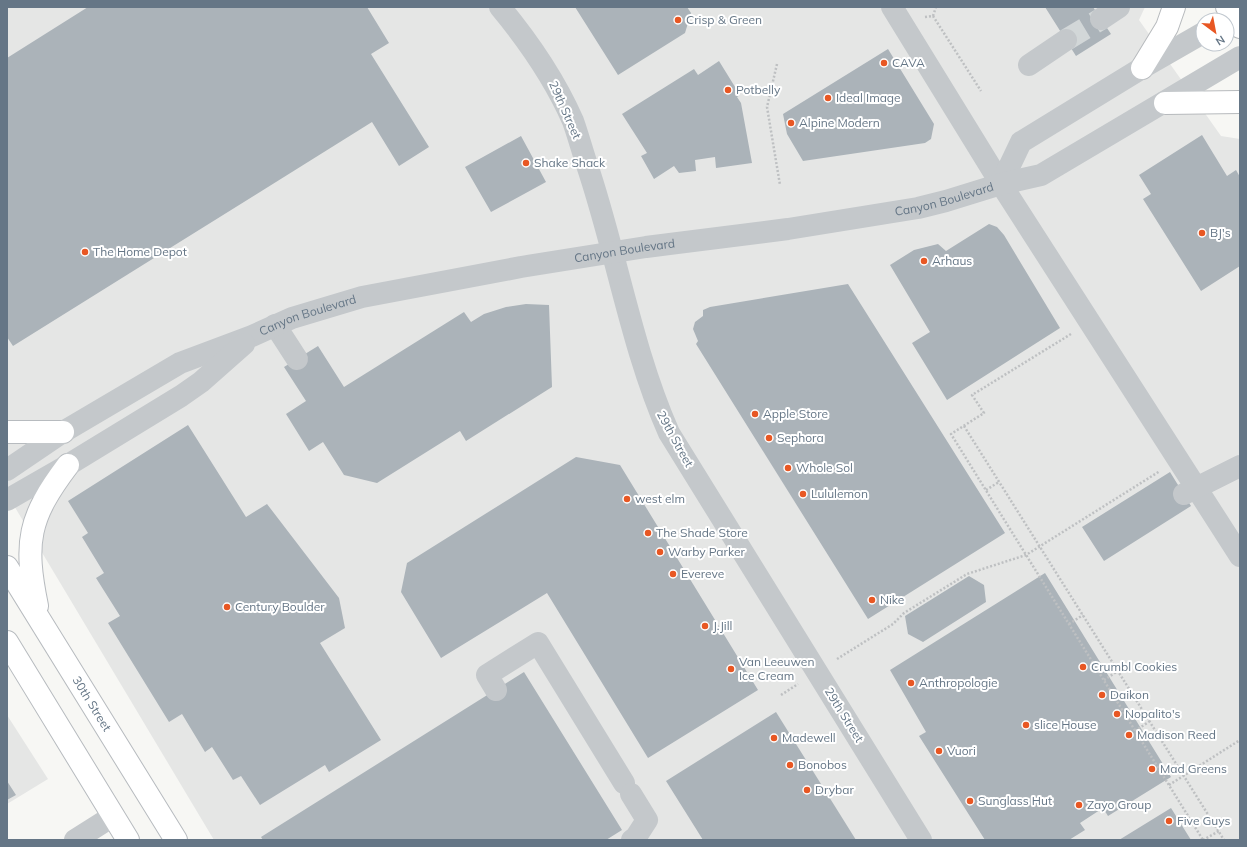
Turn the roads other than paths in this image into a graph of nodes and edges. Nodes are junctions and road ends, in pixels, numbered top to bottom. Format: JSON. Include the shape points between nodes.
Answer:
{"nodes":[{"id":1,"x":500,"y":7,"type":"edge"},
{"id":2,"x":892,"y":7,"type":"edge"},
{"id":3,"x":1119,"y":7,"type":"edge"},
{"id":4,"x":1174,"y":7,"type":"edge"},
{"id":5,"x":1101,"y":19,"type":"tunnel mouth"},
{"id":6,"x":1195,"y":38,"type":"edge"},
{"id":7,"x":1066,"y":40,"type":"tunnel mouth"},
{"id":8,"x":1240,"y":57,"type":"edge"},
{"id":9,"x":1029,"y":65,"type":"dead end"},
{"id":10,"x":1142,"y":68,"type":"junction"},
{"id":11,"x":1240,"y":102,"type":"edge"},
{"id":12,"x":1164,"y":103,"type":"junction"},
{"id":13,"x":1001,"y":184,"type":"junction"},
{"id":14,"x":612,"y":252,"type":"junction"},
{"id":15,"x":275,"y":325,"type":"junction"},
{"id":16,"x":252,"y":336,"type":"junction"},
{"id":17,"x":297,"y":359,"type":"dead end"},
{"id":18,"x":7,"y":432,"type":"edge"},
{"id":19,"x":63,"y":432,"type":"junction"},
{"id":20,"x":68,"y":465,"type":"junction"},
{"id":21,"x":1240,"y":466,"type":"edge"},
{"id":22,"x":7,"y":470,"type":"edge"},
{"id":23,"x":1190,"y":492,"type":"junction"},
{"id":24,"x":7,"y":500,"type":"edge"},
{"id":25,"x":1240,"y":556,"type":"edge"},
{"id":26,"x":7,"y":567,"type":"edge"},
{"id":27,"x":40,"y":621,"type":"junction"},
{"id":28,"x":7,"y":642,"type":"edge"},
{"id":29,"x":496,"y":690,"type":"dead end"},
{"id":30,"x":113,"y":816,"type":"junction"},
{"id":31,"x":75,"y":840,"type":"edge"},
{"id":32,"x":128,"y":840,"type":"edge"},
{"id":33,"x":176,"y":840,"type":"edge"},
{"id":34,"x":632,"y":840,"type":"edge"},
{"id":35,"x":921,"y":840,"type":"edge"}],
"edges":[{"from":1,"to":14,"type":"street","name":"29th Street","via":[[542,64],[573,122],[602,210]]},
{"from":2,"to":13,"type":"street"},
{"from":3,"to":5,"type":"street"},
{"from":4,"to":10,"type":"main road","via":[[1167,27]]},
{"from":6,"to":10,"type":"street","name":"Canyon Boulevard"},
{"from":7,"to":9,"type":"street"},
{"from":8,"to":12,"type":"street","name":"Canyon Boulevard"},
{"from":10,"to":13,"type":"street","name":"Canyon Boulevard","via":[[1021,142]]},
{"from":11,"to":12,"type":"main road"},
{"from":12,"to":13,"type":"street","name":"Canyon Boulevard","via":[[1041,175]]},
{"from":13,"to":14,"type":"street","name":"Canyon Boulevard","via":[[918,208],[788,230]]},
{"from":13,"to":23,"type":"street","via":[[1178,460]]},
{"from":14,"to":15,"type":"street","name":"Canyon Boulevard","via":[[399,289],[334,305]]},
{"from":14,"to":35,"type":"street","name":"29th Street","via":[[634,336],[670,433]]},
{"from":15,"to":16,"type":"street","name":"Canyon Boulevard"},
{"from":15,"to":17,"type":"street"},
{"from":16,"to":19,"type":"street","name":"Canyon Boulevard","via":[[180,363]]},
{"from":16,"to":20,"type":"street","name":"Canyon Boulevard","via":[[201,382]]},
{"from":18,"to":19,"type":"main road"},
{"from":19,"to":22,"type":"street","name":"Canyon Boulevard"},
{"from":20,"to":24,"type":"street","name":"Canyon Boulevard"},
{"from":20,"to":27,"type":"main road","via":[[50,489],[33,524],[31,577]]},
{"from":21,"to":23,"type":"street"},
{"from":23,"to":25,"type":"street"},
{"from":26,"to":27,"type":"main road","name":"30th Street"},
{"from":27,"to":33,"type":"main road","name":"30th Street"},
{"from":28,"to":30,"type":"main road"},
{"from":29,"to":34,"type":"street","via":[[487,675],[538,643],[647,820]]},
{"from":30,"to":31,"type":"street"},
{"from":30,"to":32,"type":"main road"}]}
